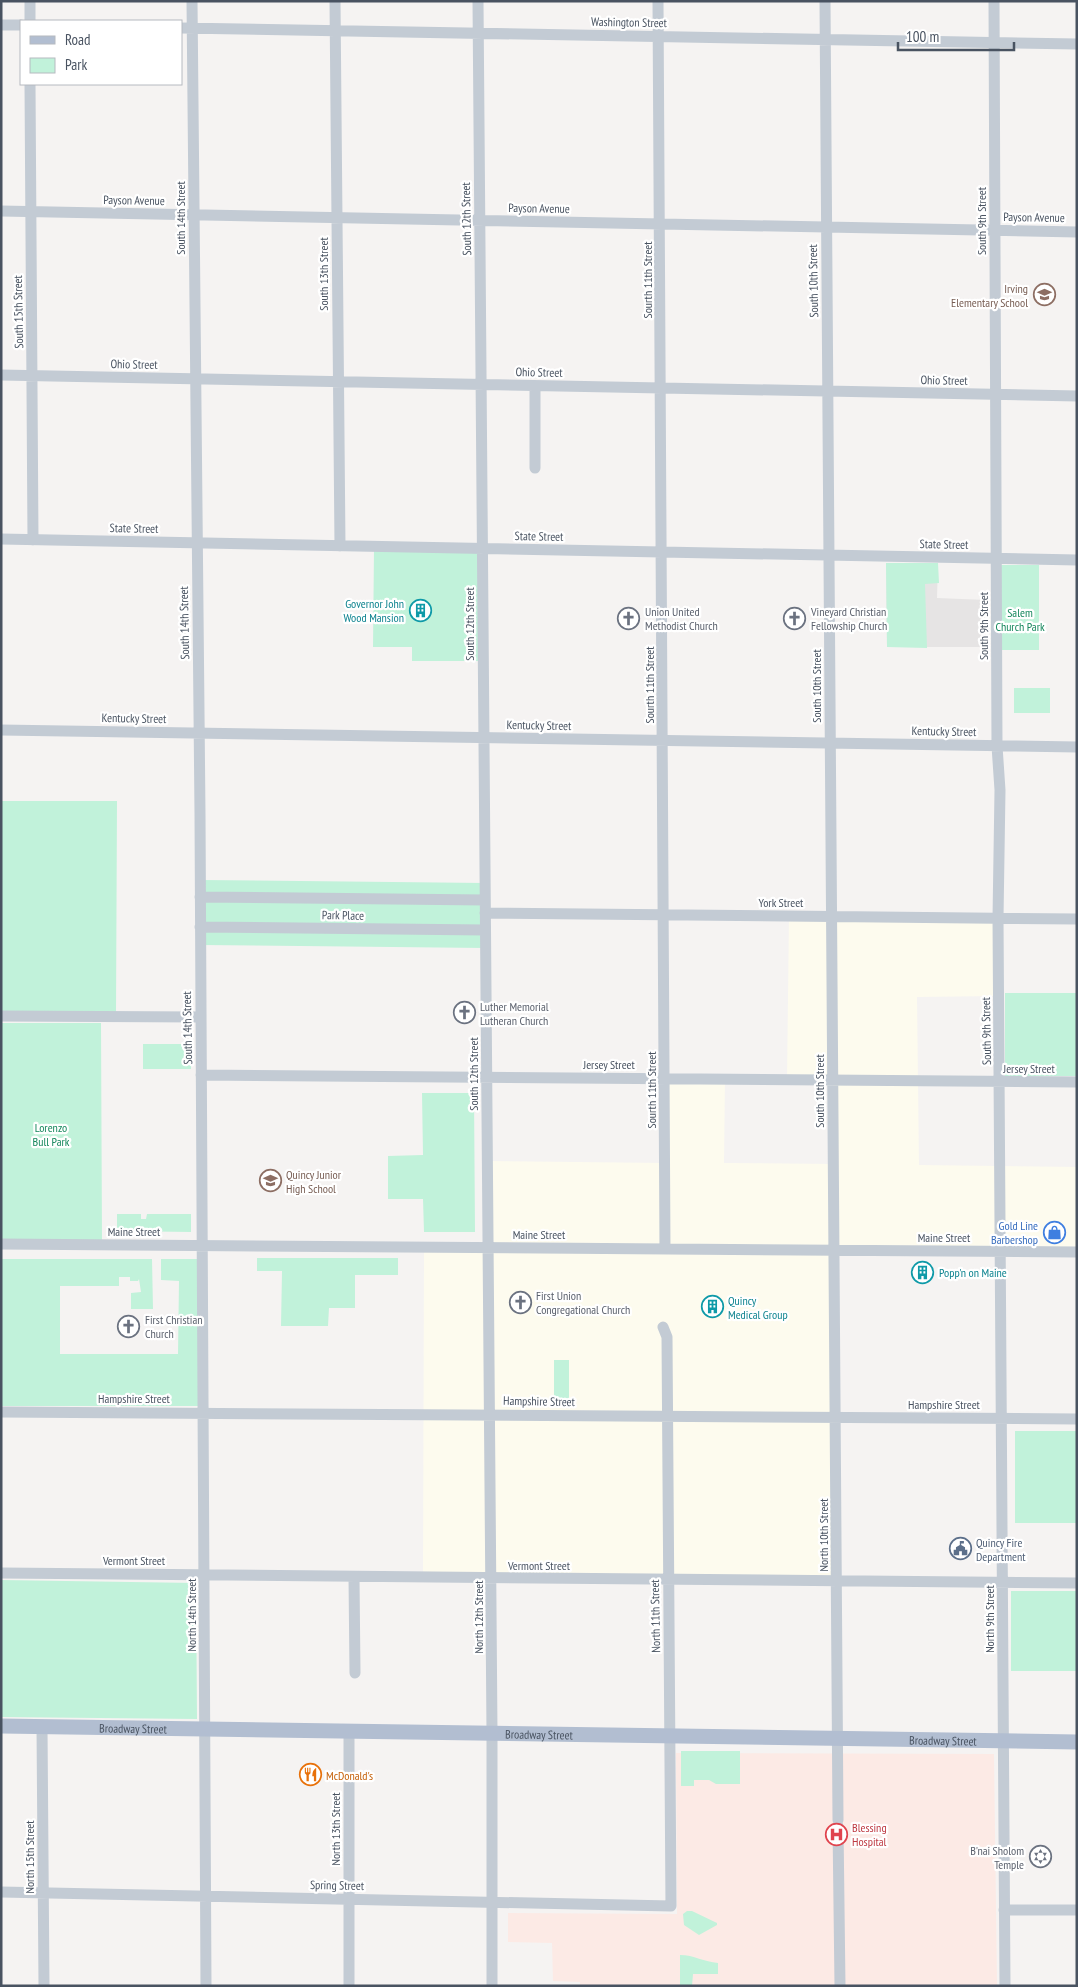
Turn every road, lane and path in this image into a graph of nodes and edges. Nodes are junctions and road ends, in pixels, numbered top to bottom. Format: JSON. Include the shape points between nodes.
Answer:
{"nodes":[{"id":1,"x":30,"y":1,"type":"edge"},
{"id":2,"x":192,"y":1,"type":"edge"},
{"id":3,"x":335,"y":1,"type":"edge"},
{"id":4,"x":478,"y":1,"type":"edge"},
{"id":5,"x":658,"y":1,"type":"edge"},
{"id":6,"x":825,"y":1,"type":"edge"},
{"id":7,"x":994,"y":1,"type":"edge"},
{"id":8,"x":30,"y":20,"type":"edge"},
{"id":9,"x":1,"y":25,"type":"edge"},
{"id":10,"x":20,"y":25,"type":"edge"},
{"id":11,"x":187,"y":28,"type":"edge"},
{"id":12,"x":335,"y":31,"type":"junction"},
{"id":13,"x":478,"y":34,"type":"junction"},
{"id":14,"x":659,"y":37,"type":"junction"},
{"id":15,"x":825,"y":40,"type":"junction"},
{"id":16,"x":994,"y":43,"type":"junction"},
{"id":17,"x":1077,"y":44,"type":"edge"},
{"id":18,"x":30,"y":85,"type":"edge"},
{"id":19,"x":1,"y":211,"type":"edge"},
{"id":20,"x":31,"y":212,"type":"junction"},
{"id":21,"x":194,"y":215,"type":"junction"},
{"id":22,"x":337,"y":218,"type":"junction"},
{"id":23,"x":479,"y":220,"type":"junction"},
{"id":24,"x":660,"y":224,"type":"junction"},
{"id":25,"x":827,"y":227,"type":"junction"},
{"id":26,"x":995,"y":230,"type":"junction"},
{"id":27,"x":1077,"y":232,"type":"edge"},
{"id":28,"x":1,"y":375,"type":"edge"},
{"id":29,"x":33,"y":376,"type":"junction"},
{"id":30,"x":195,"y":379,"type":"junction"},
{"id":31,"x":338,"y":382,"type":"junction"},
{"id":32,"x":481,"y":385,"type":"junction"},
{"id":33,"x":535,"y":386,"type":"junction"},
{"id":34,"x":661,"y":388,"type":"junction"},
{"id":35,"x":828,"y":391,"type":"junction"},
{"id":36,"x":996,"y":394,"type":"junction"},
{"id":37,"x":1077,"y":396,"type":"edge"},
{"id":38,"x":535,"y":468,"type":"dead end"},
{"id":39,"x":1,"y":539,"type":"edge"},
{"id":40,"x":33,"y":540,"type":"junction"},
{"id":41,"x":197,"y":543,"type":"junction"},
{"id":42,"x":340,"y":546,"type":"junction"},
{"id":43,"x":482,"y":548,"type":"junction"},
{"id":44,"x":662,"y":552,"type":"junction"},
{"id":45,"x":829,"y":555,"type":"junction"},
{"id":46,"x":996,"y":558,"type":"junction"},
{"id":47,"x":1077,"y":560,"type":"edge"},
{"id":48,"x":1,"y":730,"type":"edge"},
{"id":49,"x":199,"y":733,"type":"junction"},
{"id":50,"x":483,"y":737,"type":"junction"},
{"id":51,"x":663,"y":741,"type":"junction"},
{"id":52,"x":831,"y":744,"type":"junction"},
{"id":53,"x":998,"y":746,"type":"junction"},
{"id":54,"x":1077,"y":747,"type":"edge"},
{"id":55,"x":200,"y":897,"type":"junction"},
{"id":56,"x":485,"y":900,"type":"junction"},
{"id":57,"x":485,"y":914,"type":"junction"},
{"id":58,"x":664,"y":915,"type":"junction"},
{"id":59,"x":832,"y":916,"type":"junction"},
{"id":60,"x":998,"y":918,"type":"junction"},
{"id":61,"x":1077,"y":919,"type":"edge"},
{"id":62,"x":200,"y":927,"type":"junction"},
{"id":63,"x":485,"y":930,"type":"junction"},
{"id":64,"x":1,"y":1016,"type":"edge"},
{"id":65,"x":200,"y":1017,"type":"junction"},
{"id":66,"x":201,"y":1074,"type":"junction"},
{"id":67,"x":486,"y":1077,"type":"junction"},
{"id":68,"x":664,"y":1079,"type":"junction"},
{"id":69,"x":833,"y":1080,"type":"junction"},
{"id":70,"x":1000,"y":1082,"type":"junction"},
{"id":71,"x":1077,"y":1082,"type":"edge"},
{"id":72,"x":1,"y":1244,"type":"edge"},
{"id":73,"x":202,"y":1245,"type":"junction"},
{"id":74,"x":488,"y":1247,"type":"junction"},
{"id":75,"x":666,"y":1249,"type":"junction"},
{"id":76,"x":834,"y":1250,"type":"junction"},
{"id":77,"x":1001,"y":1251,"type":"junction"},
{"id":78,"x":1077,"y":1252,"type":"edge"},
{"id":79,"x":663,"y":1327,"type":"dead end"},
{"id":80,"x":1,"y":1412,"type":"edge"},
{"id":81,"x":204,"y":1412,"type":"junction"},
{"id":82,"x":490,"y":1414,"type":"junction"},
{"id":83,"x":667,"y":1416,"type":"junction"},
{"id":84,"x":836,"y":1417,"type":"junction"},
{"id":85,"x":1002,"y":1418,"type":"junction"},
{"id":86,"x":1077,"y":1419,"type":"edge"},
{"id":87,"x":1,"y":1573,"type":"edge"},
{"id":88,"x":204,"y":1575,"type":"junction"},
{"id":89,"x":354,"y":1578,"type":"junction"},
{"id":90,"x":491,"y":1579,"type":"junction"},
{"id":91,"x":668,"y":1579,"type":"junction"},
{"id":92,"x":837,"y":1581,"type":"junction"},
{"id":93,"x":1002,"y":1582,"type":"junction"},
{"id":94,"x":1077,"y":1583,"type":"edge"},
{"id":95,"x":355,"y":1673,"type":"dead end"},
{"id":96,"x":1,"y":1726,"type":"edge"},
{"id":97,"x":42,"y":1727,"type":"junction"},
{"id":98,"x":205,"y":1729,"type":"junction"},
{"id":99,"x":349,"y":1732,"type":"junction"},
{"id":100,"x":492,"y":1733,"type":"junction"},
{"id":101,"x":670,"y":1736,"type":"junction"},
{"id":102,"x":838,"y":1739,"type":"junction"},
{"id":103,"x":1003,"y":1741,"type":"junction"},
{"id":104,"x":1077,"y":1742,"type":"edge"},
{"id":105,"x":1,"y":1892,"type":"edge"},
{"id":106,"x":43,"y":1893,"type":"junction"},
{"id":107,"x":206,"y":1896,"type":"junction"},
{"id":108,"x":349,"y":1900,"type":"junction"},
{"id":109,"x":492,"y":1903,"type":"junction"},
{"id":110,"x":671,"y":1906,"type":"joint"},
{"id":111,"x":1004,"y":1910,"type":"junction"},
{"id":112,"x":1077,"y":1910,"type":"edge"},
{"id":113,"x":44,"y":1986,"type":"edge"},
{"id":114,"x":206,"y":1986,"type":"edge"},
{"id":115,"x":349,"y":1986,"type":"edge"},
{"id":116,"x":492,"y":1986,"type":"edge"},
{"id":117,"x":840,"y":1986,"type":"edge"},
{"id":118,"x":1004,"y":1986,"type":"edge"}],
"edges":[{"from":1,"to":8,"type":"street"},
{"from":2,"to":11,"type":"street","name":"South 14th Street"},
{"from":3,"to":12,"type":"street","name":"South 13th Street"},
{"from":4,"to":13,"type":"street","name":"South 12th Street"},
{"from":5,"to":14,"type":"street","name":"Sourth 11th Street"},
{"from":6,"to":15,"type":"street","name":"South 10th Street"},
{"from":7,"to":16,"type":"street","name":"South 9th Street"},
{"from":9,"to":10,"type":"street"},
{"from":11,"to":12,"type":"street","name":"Washington Street"},
{"from":11,"to":21,"type":"street","name":"South 14th Street"},
{"from":12,"to":13,"type":"street","name":"Washington Street"},
{"from":12,"to":22,"type":"street","name":"South 13th Street"},
{"from":13,"to":14,"type":"street","name":"Washington Street"},
{"from":13,"to":23,"type":"street","name":"South 12th Street"},
{"from":14,"to":15,"type":"street","name":"Washington Street"},
{"from":14,"to":24,"type":"street","name":"Sourth 11th Street"},
{"from":15,"to":16,"type":"street","name":"Washington Street"},
{"from":15,"to":25,"type":"street","name":"South 10th Street"},
{"from":16,"to":17,"type":"street","name":"Washington Street"},
{"from":16,"to":26,"type":"street","name":"South 9th Street"},
{"from":18,"to":20,"type":"street","name":"South 15th Street"},
{"from":19,"to":20,"type":"street","name":"Payson Avenue"},
{"from":20,"to":21,"type":"street","name":"Payson Avenue"},
{"from":20,"to":29,"type":"street","name":"South 15th Street"},
{"from":21,"to":22,"type":"street","name":"Payson Avenue"},
{"from":21,"to":30,"type":"street","name":"South 14th Street"},
{"from":22,"to":23,"type":"street","name":"Payson Avenue"},
{"from":22,"to":31,"type":"street","name":"South 13th Street"},
{"from":23,"to":24,"type":"street","name":"Payson Avenue"},
{"from":23,"to":32,"type":"street","name":"South 12th Street"},
{"from":24,"to":25,"type":"street","name":"Payson Avenue"},
{"from":24,"to":34,"type":"street","name":"Sourth 11th Street"},
{"from":25,"to":26,"type":"street","name":"Payson Avenue"},
{"from":25,"to":35,"type":"street","name":"South 10th Street"},
{"from":26,"to":27,"type":"street","name":"Payson Avenue"},
{"from":26,"to":36,"type":"street","name":"South 9th Street"},
{"from":28,"to":29,"type":"street","name":"Ohio Street"},
{"from":29,"to":30,"type":"street","name":"Ohio Street"},
{"from":29,"to":40,"type":"street","name":"South 15th Street"},
{"from":30,"to":31,"type":"street","name":"Ohio Street"},
{"from":30,"to":41,"type":"street","name":"South 14th Street"},
{"from":31,"to":32,"type":"street","name":"Ohio Street"},
{"from":31,"to":42,"type":"street","name":"South 13th Street"},
{"from":32,"to":33,"type":"street","name":"Ohio Street"},
{"from":32,"to":43,"type":"street","name":"South 12th Street"},
{"from":33,"to":34,"type":"street","name":"Ohio Street"},
{"from":33,"to":38,"type":"street"},
{"from":34,"to":35,"type":"street","name":"Ohio Street"},
{"from":34,"to":44,"type":"street","name":"Sourth 11th Street"},
{"from":35,"to":36,"type":"street","name":"Ohio Street"},
{"from":35,"to":45,"type":"street","name":"South 10th Street"},
{"from":36,"to":37,"type":"street","name":"Ohio Street"},
{"from":36,"to":46,"type":"street","name":"South 9th Street"},
{"from":39,"to":40,"type":"street","name":"State Street"},
{"from":40,"to":41,"type":"street","name":"State Street"},
{"from":41,"to":42,"type":"street","name":"State Street"},
{"from":41,"to":49,"type":"street","name":"South 14th Street"},
{"from":42,"to":43,"type":"street","name":"State Street"},
{"from":43,"to":44,"type":"street","name":"State Street"},
{"from":43,"to":50,"type":"street","name":"South 12th Street"},
{"from":44,"to":45,"type":"street","name":"State Street"},
{"from":44,"to":51,"type":"street","name":"Sourth 11th Street"},
{"from":45,"to":46,"type":"street","name":"State Street"},
{"from":45,"to":52,"type":"street","name":"South 10th Street"},
{"from":46,"to":47,"type":"street","name":"State Street"},
{"from":46,"to":53,"type":"street","name":"South 9th Street"},
{"from":48,"to":49,"type":"street","name":"Kentucky Street"},
{"from":49,"to":50,"type":"street","name":"Kentucky Street"},
{"from":49,"to":55,"type":"street","name":"South 14th Street"},
{"from":50,"to":51,"type":"street","name":"Kentucky Street"},
{"from":50,"to":56,"type":"street","name":"South 12th Street"},
{"from":51,"to":52,"type":"street","name":"Kentucky Street"},
{"from":51,"to":58,"type":"street","name":"Sourth 11th Street"},
{"from":52,"to":53,"type":"street","name":"Kentucky Street"},
{"from":52,"to":59,"type":"street","name":"South 10th Street"},
{"from":53,"to":54,"type":"street","name":"Kentucky Street"},
{"from":53,"to":60,"type":"street","name":"South 9th Street"},
{"from":55,"to":56,"type":"street","name":"Park Place"},
{"from":55,"to":62,"type":"street","name":"South 14th Street"},
{"from":56,"to":57,"type":"street","name":"South 12th Street"},
{"from":57,"to":58,"type":"street","name":"York Street"},
{"from":57,"to":63,"type":"street","name":"South 12th Street"},
{"from":58,"to":59,"type":"street","name":"York Street"},
{"from":58,"to":68,"type":"street","name":"Sourth 11th Street"},
{"from":59,"to":60,"type":"street","name":"York Street"},
{"from":59,"to":69,"type":"street","name":"South 10th Street"},
{"from":60,"to":61,"type":"street","name":"York Street"},
{"from":60,"to":70,"type":"street","name":"South 9th Street"},
{"from":62,"to":63,"type":"street","name":"Park Place"},
{"from":62,"to":65,"type":"street","name":"South 14th Street"},
{"from":63,"to":67,"type":"street","name":"South 12th Street"},
{"from":64,"to":65,"type":"street"},
{"from":65,"to":66,"type":"street","name":"South 14th Street"},
{"from":66,"to":67,"type":"street","name":"Jersey Street"},
{"from":66,"to":73,"type":"street","name":"South 14th Street"},
{"from":67,"to":68,"type":"street","name":"Jersey Street"},
{"from":67,"to":74,"type":"street","name":"South 12th Street"},
{"from":68,"to":69,"type":"street","name":"Jersey Street"},
{"from":68,"to":75,"type":"street","name":"Sourth 11th Street"},
{"from":69,"to":70,"type":"street","name":"Jersey Street"},
{"from":69,"to":76,"type":"street","name":"South 10th Street"},
{"from":70,"to":71,"type":"street","name":"Jersey Street"},
{"from":70,"to":77,"type":"street","name":"South 9th Street"},
{"from":72,"to":73,"type":"street","name":"Maine Street"},
{"from":73,"to":74,"type":"street","name":"Maine Street"},
{"from":73,"to":81,"type":"street","name":"North 14th Street"},
{"from":74,"to":75,"type":"street","name":"Maine Street"},
{"from":74,"to":82,"type":"street","name":"North 12th Street"},
{"from":75,"to":76,"type":"street","name":"Maine Street"},
{"from":76,"to":77,"type":"street","name":"Maine Street"},
{"from":76,"to":84,"type":"street","name":"North 10th Street"},
{"from":77,"to":78,"type":"street","name":"Maine Street"},
{"from":77,"to":85,"type":"street","name":"North 9th Street"},
{"from":79,"to":83,"type":"street","name":"North 11th Street","via":[[667,1337]]},
{"from":80,"to":81,"type":"street","name":"Hampshire Street"},
{"from":81,"to":82,"type":"street","name":"Hampshire Street"},
{"from":81,"to":88,"type":"street","name":"North 14th Street"},
{"from":82,"to":83,"type":"street","name":"Hampshire Street"},
{"from":82,"to":90,"type":"street","name":"North 12th Street"},
{"from":83,"to":84,"type":"street","name":"Hampshire Street"},
{"from":83,"to":91,"type":"street","name":"North 11th Street"},
{"from":84,"to":85,"type":"street","name":"Hampshire Street"},
{"from":84,"to":92,"type":"street","name":"North 10th Street"},
{"from":85,"to":86,"type":"street","name":"Hampshire Street"},
{"from":85,"to":93,"type":"street","name":"North 9th Street"},
{"from":87,"to":88,"type":"street","name":"Vermont Street"},
{"from":88,"to":89,"type":"street","name":"Vermont Street"},
{"from":88,"to":98,"type":"street","name":"North 14th Street"},
{"from":89,"to":90,"type":"street","name":"Vermont Street"},
{"from":89,"to":95,"type":"street"},
{"from":90,"to":91,"type":"street","name":"Vermont Street"},
{"from":90,"to":100,"type":"street","name":"North 12th Street"},
{"from":91,"to":92,"type":"street","name":"Vermont Street"},
{"from":91,"to":101,"type":"street","name":"North 11th Street"},
{"from":92,"to":93,"type":"street","name":"Vermont Street"},
{"from":92,"to":102,"type":"street","name":"North 10th Street"},
{"from":93,"to":94,"type":"street","name":"Vermont Street"},
{"from":93,"to":103,"type":"street","name":"North 9th Street"},
{"from":96,"to":97,"type":"main road","name":"Broadway Street"},
{"from":97,"to":98,"type":"main road","name":"Broadway Street"},
{"from":97,"to":106,"type":"street","name":"North 15th Street"},
{"from":98,"to":99,"type":"main road","name":"Broadway Street"},
{"from":98,"to":107,"type":"street","name":"North 14th Street"},
{"from":99,"to":100,"type":"main road","name":"Broadway Street"},
{"from":99,"to":108,"type":"street","name":"North 13th Street"},
{"from":100,"to":101,"type":"main road","name":"Broadway Street"},
{"from":100,"to":109,"type":"street","name":"North 12th Street"},
{"from":101,"to":102,"type":"main road","name":"Broadway Street"},
{"from":101,"to":110,"type":"street","name":"North 11th Street"},
{"from":102,"to":103,"type":"main road","name":"Broadway Street"},
{"from":102,"to":117,"type":"street","name":"North 10th Street"},
{"from":103,"to":104,"type":"main road","name":"Broadway Street"},
{"from":103,"to":111,"type":"street","name":"North 9th Street"},
{"from":105,"to":106,"type":"street","name":"Spring Street"},
{"from":106,"to":107,"type":"street","name":"Spring Street"},
{"from":106,"to":113,"type":"street","name":"North 15th Street"},
{"from":107,"to":108,"type":"street","name":"Spring Street"},
{"from":107,"to":114,"type":"street","name":"North 14th Street"},
{"from":108,"to":109,"type":"street","name":"Spring Street"},
{"from":108,"to":115,"type":"street","name":"North 13th Street"},
{"from":109,"to":110,"type":"street","name":"Spring Street"},
{"from":109,"to":116,"type":"street","name":"North 12th Street"},
{"from":111,"to":112,"type":"street"},
{"from":111,"to":118,"type":"street","name":"North 9th Street"}]}
